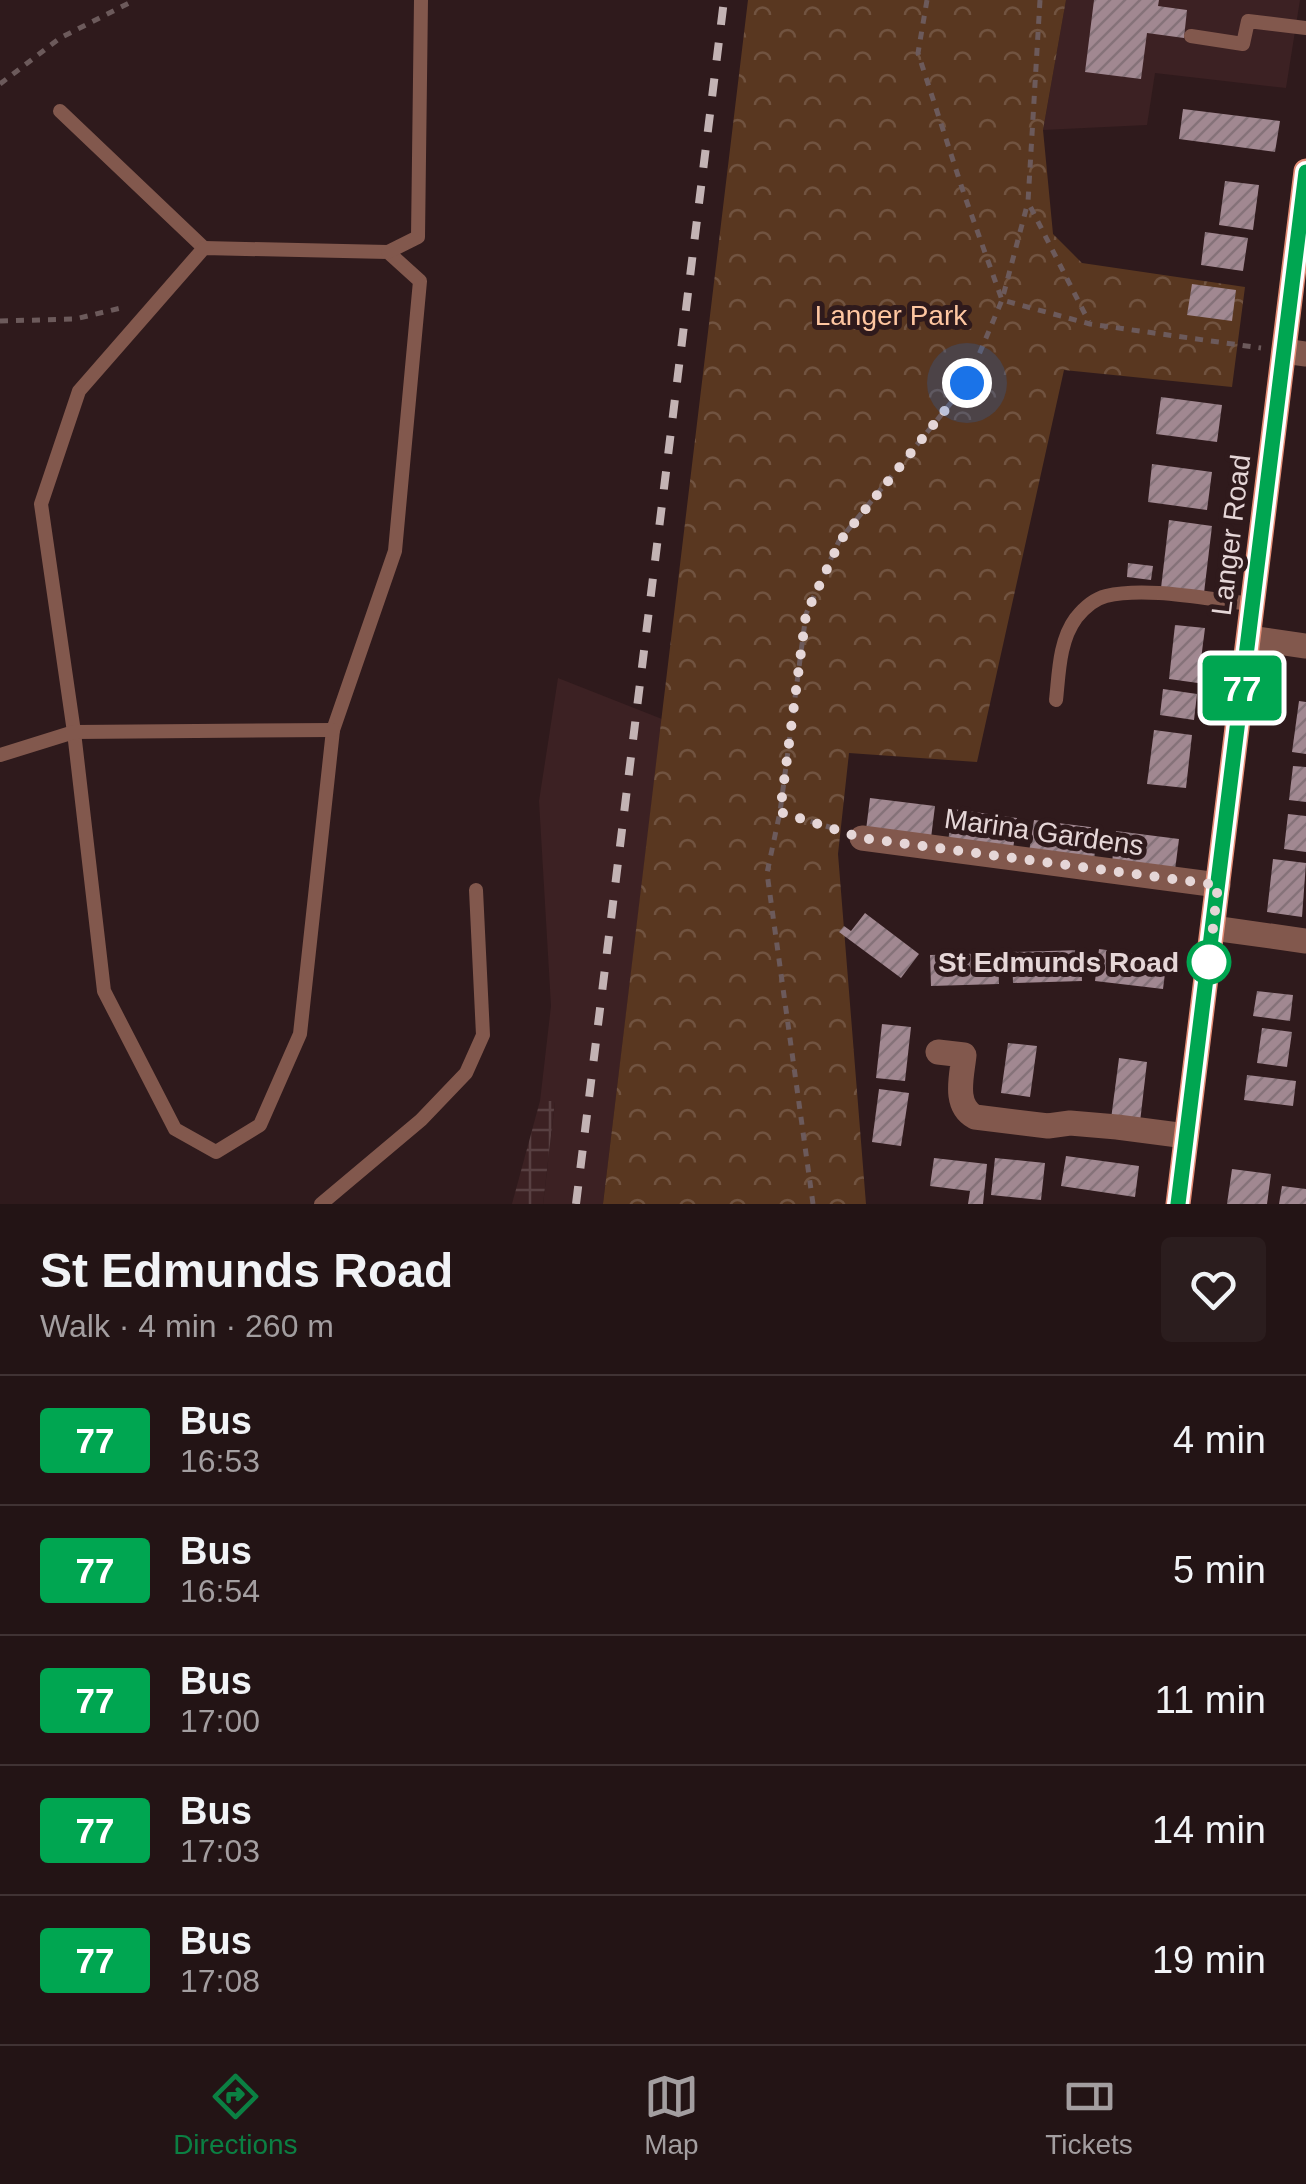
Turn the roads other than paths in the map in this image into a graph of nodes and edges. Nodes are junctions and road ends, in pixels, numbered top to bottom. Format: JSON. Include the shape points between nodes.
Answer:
{"nodes":[{"id":1,"x":421,"y":0,"type":"edge"},
{"id":2,"x":1306,"y":28,"type":"edge"},
{"id":3,"x":1191,"y":36,"type":"dead end"},
{"id":4,"x":60,"y":111,"type":"dead end"},
{"id":5,"x":1306,"y":171,"type":"edge"},
{"id":6,"x":204,"y":248,"type":"junction"},
{"id":7,"x":388,"y":252,"type":"junction"},
{"id":8,"x":1295,"y":352,"type":"edge"},
{"id":9,"x":1252,"y":604,"type":"junction"},
{"id":10,"x":1248,"y":638,"type":"junction"},
{"id":11,"x":1306,"y":646,"type":"edge"},
{"id":12,"x":1056,"y":700,"type":"dead end"},
{"id":13,"x":333,"y":730,"type":"junction"},
{"id":14,"x":74,"y":732,"type":"junction"},
{"id":15,"x":0,"y":755,"type":"edge"},
{"id":16,"x":862,"y":838,"type":"road end"},
{"id":17,"x":1218,"y":885,"type":"junction"},
{"id":18,"x":476,"y":890,"type":"dead end"},
{"id":19,"x":1213,"y":928,"type":"junction"},
{"id":20,"x":1306,"y":941,"type":"edge"},
{"id":21,"x":938,"y":1052,"type":"dead end"},
{"id":22,"x":1186,"y":1136,"type":"junction"},
{"id":23,"x":321,"y":1204,"type":"edge"},
{"id":24,"x":1178,"y":1204,"type":"edge"}],
"edges":[{"from":1,"to":7,"type":"lane","via":[[418,238]]},
{"from":2,"to":3,"type":"lane","via":[[1248,21],[1243,44]]},
{"from":4,"to":6,"type":"lane"},
{"from":5,"to":8,"type":"main road","name":"Langer Road"},
{"from":6,"to":7,"type":"lane"},
{"from":6,"to":14,"type":"lane","via":[[78,391],[40,504]]},
{"from":7,"to":13,"type":"lane","via":[[420,280],[395,552]]},
{"from":8,"to":9,"type":"main road","name":"Langer Road"},
{"from":9,"to":10,"type":"main road","name":"Langer Road"},
{"from":9,"to":12,"type":"lane","via":[[1153,594],[1091,602],[1062,648]]},
{"from":10,"to":11,"type":"street"},
{"from":10,"to":17,"type":"main road","name":"Langer Road"},
{"from":13,"to":14,"type":"lane"},
{"from":13,"to":14,"type":"lane","via":[[300,1034],[260,1125],[216,1152],[175,1129],[104,991]]},
{"from":14,"to":15,"type":"lane"},
{"from":16,"to":17,"type":"street","name":"Marina Gardens"},
{"from":17,"to":19,"type":"main road","name":"Langer Road"},
{"from":18,"to":23,"type":"lane","via":[[483,1035],[466,1073]]},
{"from":19,"to":20,"type":"street"},
{"from":19,"to":22,"type":"main road","name":"Langer Road"},
{"from":21,"to":22,"type":"street","via":[[964,1055],[962,1102],[975,1118]]},
{"from":22,"to":24,"type":"main road","name":"Langer Road"}]}
